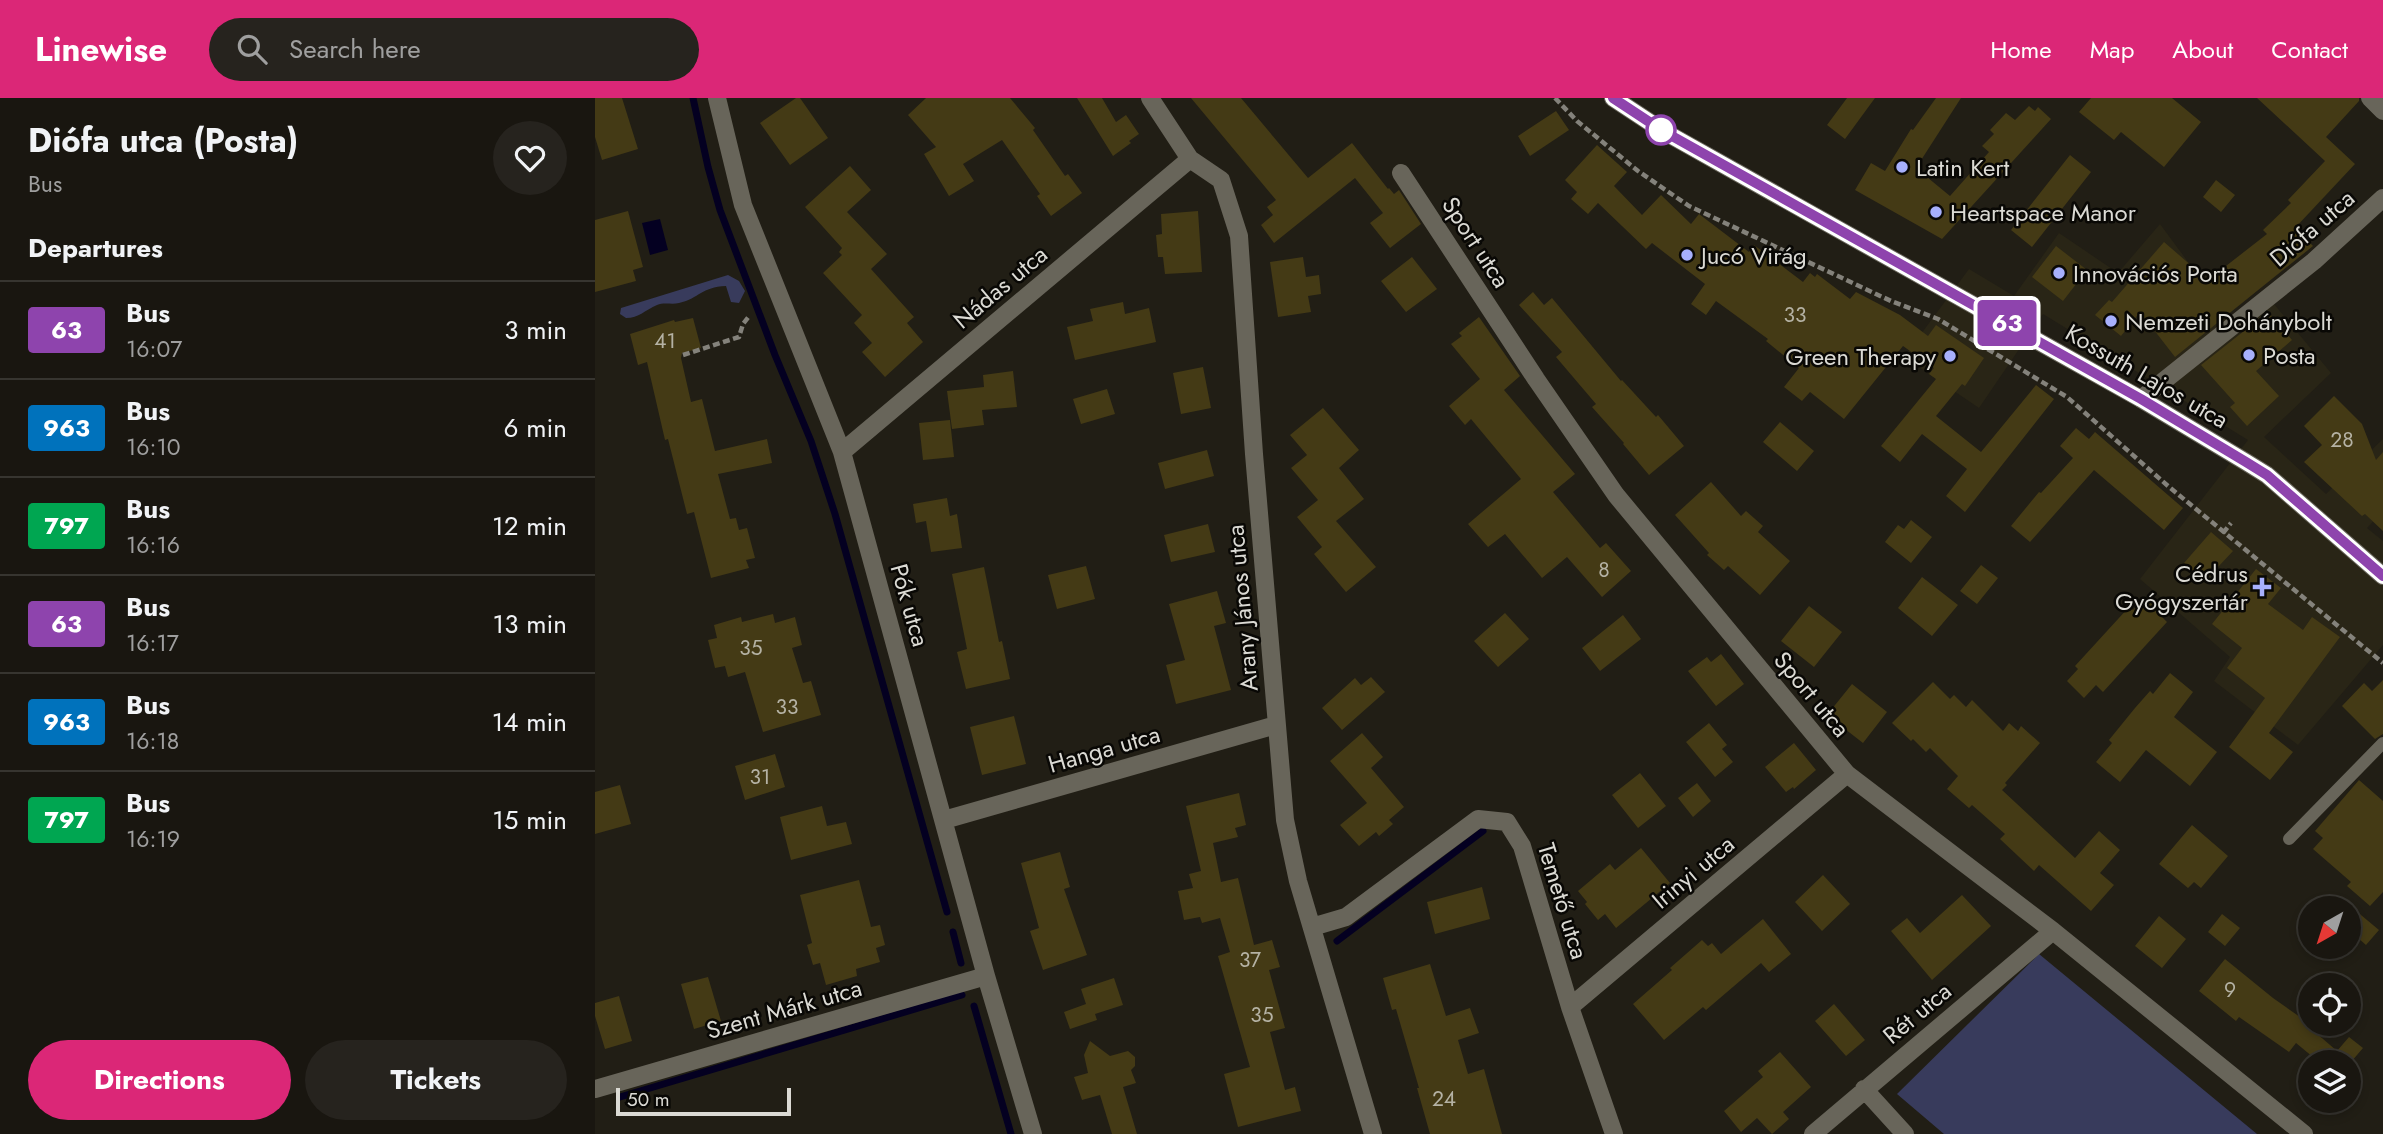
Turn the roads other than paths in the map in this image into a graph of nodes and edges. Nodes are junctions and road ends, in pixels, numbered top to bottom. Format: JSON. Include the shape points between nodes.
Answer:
{"nodes":[{"id":1,"x":717,"y":98,"type":"edge"},
{"id":2,"x":1150,"y":98,"type":"edge"},
{"id":3,"x":1613,"y":98,"type":"edge"},
{"id":4,"x":2370,"y":98,"type":"edge"},
{"id":5,"x":2383,"y":111,"type":"edge"},
{"id":6,"x":1190,"y":159,"type":"junction"},
{"id":7,"x":1402,"y":173,"type":"dead end"},
{"id":8,"x":2383,"y":198,"type":"edge"},
{"id":9,"x":2141,"y":399,"type":"junction"},
{"id":10,"x":842,"y":452,"type":"junction"},
{"id":11,"x":2383,"y":576,"type":"edge"},
{"id":12,"x":1276,"y":724,"type":"junction"},
{"id":13,"x":2383,"y":743,"type":"edge"},
{"id":14,"x":1847,"y":774,"type":"junction"},
{"id":15,"x":944,"y":820,"type":"junction"},
{"id":16,"x":2289,"y":839,"type":"dead end"},
{"id":17,"x":1313,"y":927,"type":"junction"},
{"id":18,"x":2053,"y":931,"type":"junction"},
{"id":19,"x":986,"y":976,"type":"junction"},
{"id":20,"x":1570,"y":1007,"type":"junction"},
{"id":21,"x":595,"y":1089,"type":"edge"},
{"id":22,"x":1864,"y":1089,"type":"junction"},
{"id":23,"x":1033,"y":1134,"type":"edge"},
{"id":24,"x":1373,"y":1134,"type":"edge"},
{"id":25,"x":1614,"y":1134,"type":"edge"},
{"id":26,"x":1813,"y":1134,"type":"edge"},
{"id":27,"x":1905,"y":1134,"type":"edge"},
{"id":28,"x":2304,"y":1134,"type":"edge"}],
"edges":[{"from":1,"to":10,"type":"street","name":"Pók utca","via":[[743,205]]},
{"from":2,"to":6,"type":"street","name":"Arany János utca"},
{"from":3,"to":9,"type":"street","name":"Kossuth Lajos utca","via":[[1663,131]]},
{"from":4,"to":5,"type":"street"},
{"from":6,"to":10,"type":"street","name":"Nádas utca"},
{"from":6,"to":12,"type":"street","name":"Arany János utca","via":[[1221,180],[1239,236]]},
{"from":7,"to":14,"type":"street","name":"Sport utca","via":[[1616,495]]},
{"from":8,"to":9,"type":"street","name":"Diófa utca","via":[[2314,261]]},
{"from":9,"to":11,"type":"street","name":"Kossuth Lajos utca","via":[[2267,475]]},
{"from":10,"to":15,"type":"street","name":"Pók utca"},
{"from":12,"to":15,"type":"street","name":"Hanga utca"},
{"from":12,"to":17,"type":"street","name":"Arany János utca","via":[[1285,820]]},
{"from":13,"to":16,"type":"lane"},
{"from":14,"to":18,"type":"street","name":"Sport utca"},
{"from":14,"to":20,"type":"street","name":"Irinyi utca"},
{"from":15,"to":19,"type":"street","name":"Pók utca"},
{"from":17,"to":20,"type":"street","name":"Temető utca","via":[[1346,917],[1478,819],[1507,822],[1522,846]]},
{"from":17,"to":24,"type":"street","name":"Arany János utca"},
{"from":18,"to":22,"type":"street","name":"Rét utca"},
{"from":18,"to":28,"type":"street","name":"Sport utca"},
{"from":19,"to":21,"type":"street","name":"Szent Márk utca"},
{"from":19,"to":23,"type":"street","name":"Pók utca"},
{"from":20,"to":25,"type":"street","name":"Temető utca"},
{"from":22,"to":26,"type":"street","name":"Rét utca"},
{"from":22,"to":27,"type":"street"}]}
